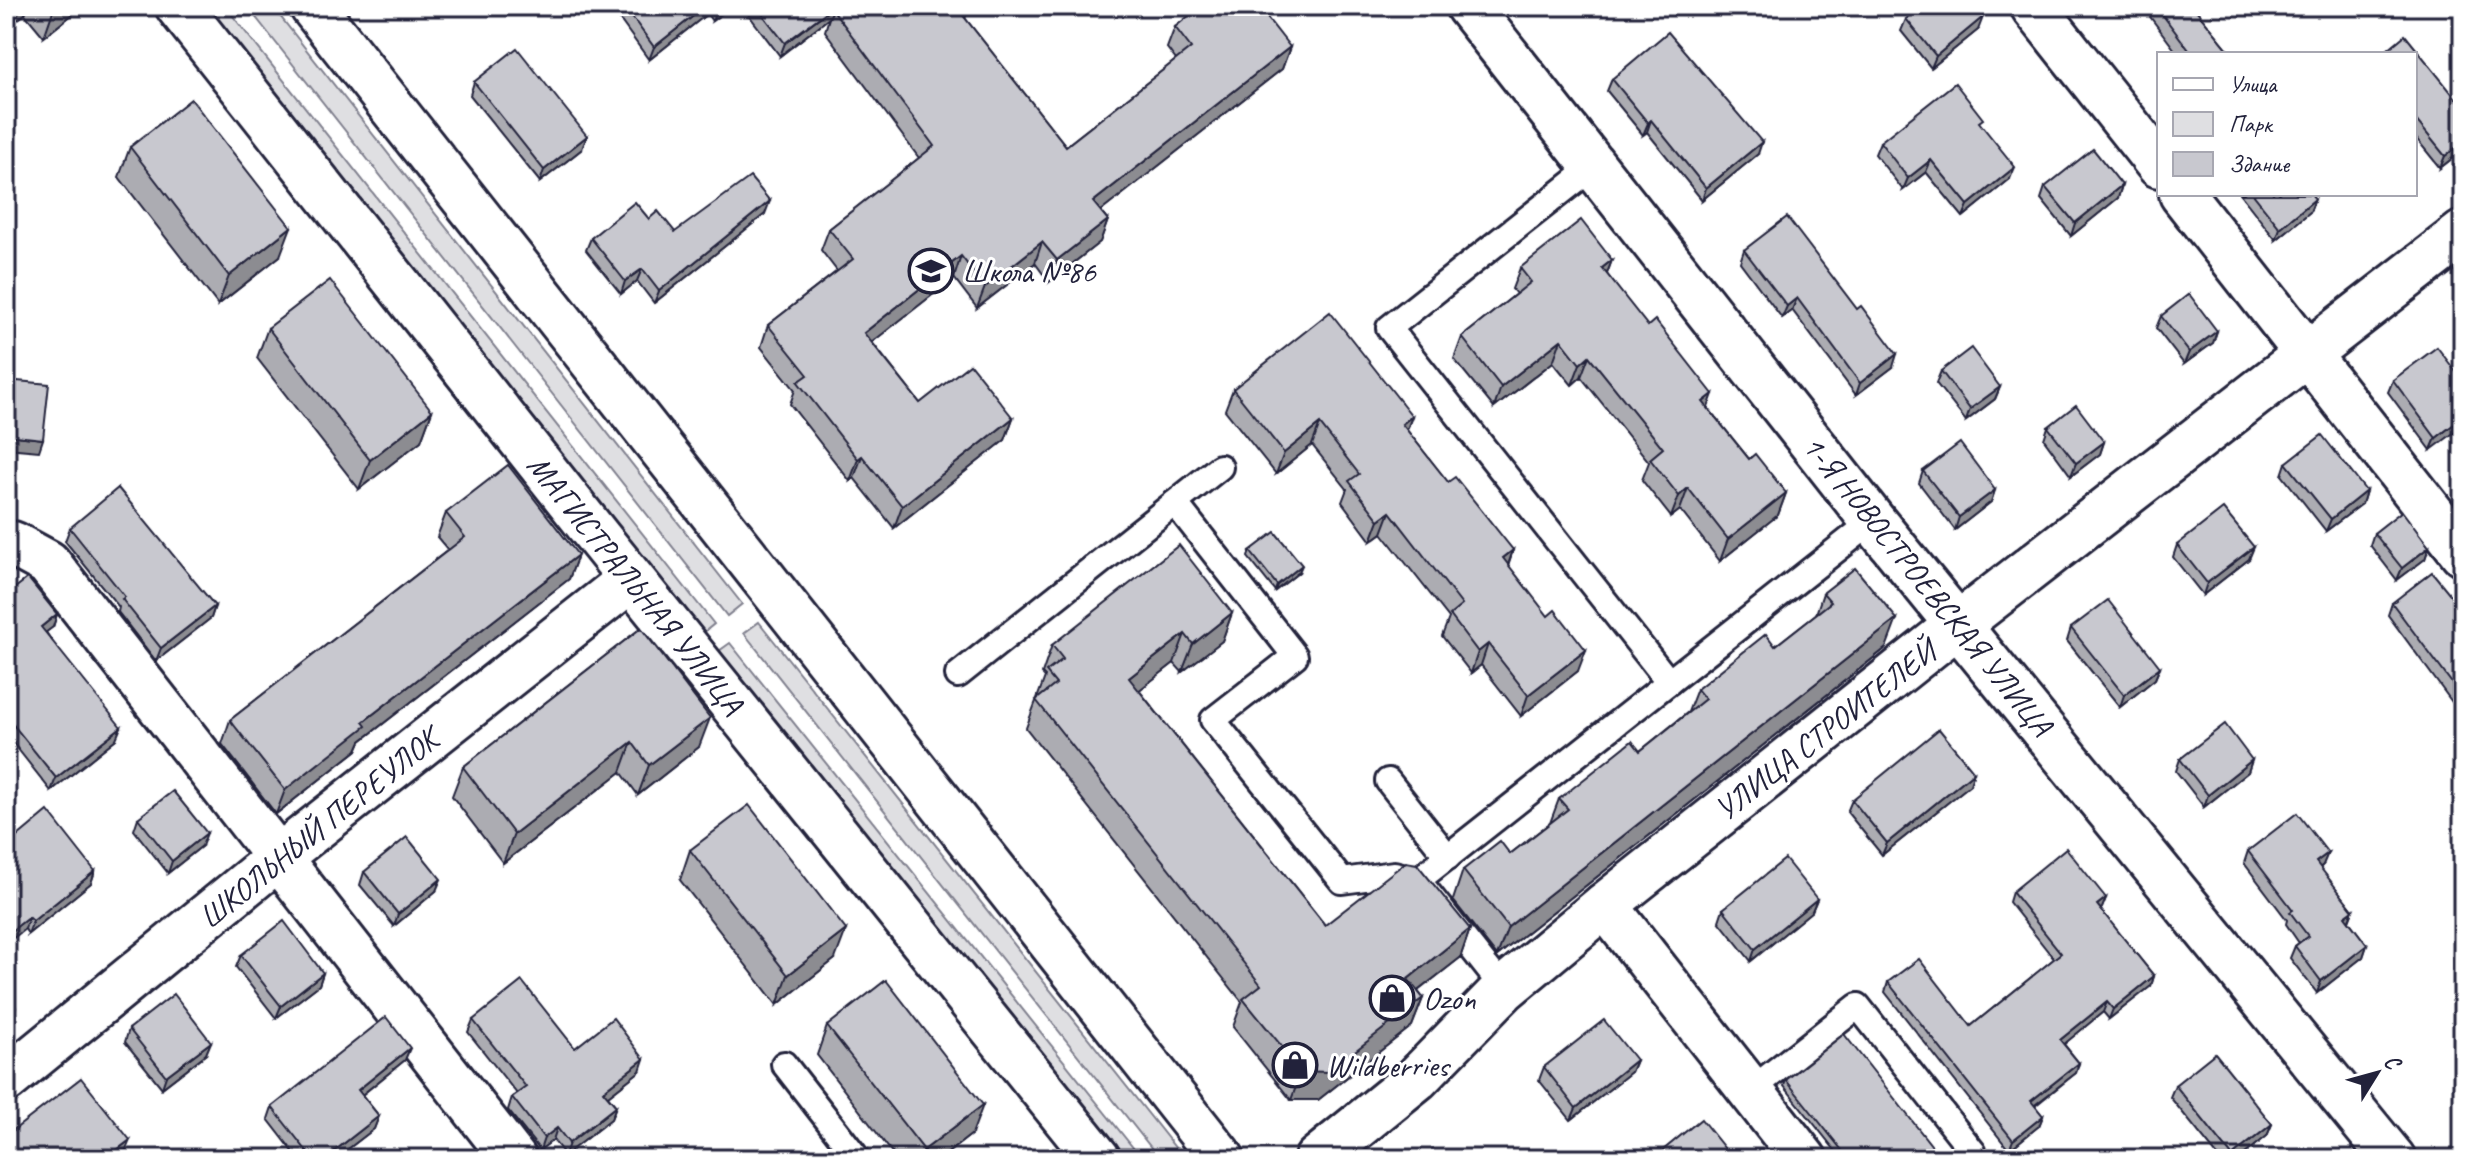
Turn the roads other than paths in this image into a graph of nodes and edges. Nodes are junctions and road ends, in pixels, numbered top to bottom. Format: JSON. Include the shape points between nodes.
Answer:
{"nodes":[{"id":1,"x":178,"y":6,"type":"edge"},
{"id":2,"x":312,"y":6,"type":"edge"},
{"id":3,"x":1468,"y":6,"type":"edge"},
{"id":4,"x":2033,"y":6,"type":"edge"},
{"id":5,"x":2157,"y":162,"type":"edge"},
{"id":6,"x":1594,"y":166,"type":"junction"},
{"id":7,"x":2184,"y":196,"type":"edge"},
{"id":8,"x":2463,"y":233,"type":"edge"},
{"id":9,"x":2308,"y":352,"type":"junction"},
{"id":10,"x":1220,"y":467,"type":"dead end"},
{"id":11,"x":1175,"y":503,"type":"junction"},
{"id":12,"x":1873,"y":521,"type":"junction"},
{"id":13,"x":6,"y":544,"type":"edge"},
{"id":14,"x":2463,"y":553,"type":"edge"},
{"id":15,"x":631,"y":579,"type":"junction"},
{"id":16,"x":1960,"y":623,"type":"junction"},
{"id":17,"x":958,"y":675,"type":"dead end"},
{"id":18,"x":1669,"y":682,"type":"junction"},
{"id":19,"x":1388,"y":781,"type":"dead end"},
{"id":20,"x":279,"y":857,"type":"junction"},
{"id":21,"x":1448,"y":857,"type":"junction"},
{"id":22,"x":1418,"y":880,"type":"junction"},
{"id":23,"x":1605,"y":905,"type":"junction"},
{"id":24,"x":1504,"y":989,"type":"junction"},
{"id":25,"x":784,"y":1064,"type":"dead end"},
{"id":26,"x":6,"y":1080,"type":"edge"},
{"id":27,"x":1750,"y":1091,"type":"junction"},
{"id":28,"x":1974,"y":1153,"type":"dead end"},
{"id":29,"x":2391,"y":1158,"type":"edge"},
{"id":30,"x":514,"y":1159,"type":"edge"},
{"id":31,"x":858,"y":1159,"type":"edge"},
{"id":32,"x":1098,"y":1159,"type":"edge"},
{"id":33,"x":1222,"y":1159,"type":"edge"},
{"id":34,"x":1317,"y":1159,"type":"edge"},
{"id":35,"x":1804,"y":1159,"type":"edge"}],
"edges":[{"from":1,"to":15,"type":"street","name":"МАГИСТРАЛЬНАЯ УЛИЦА"},
{"from":2,"to":33,"type":"street"},
{"from":3,"to":6,"type":"street","name":"1-Я НОВОСТРОЕВСКАЯ УЛИЦА"},
{"from":4,"to":5,"type":"street"},
{"from":6,"to":12,"type":"street","name":"1-Я НОВОСТРОЕВСКАЯ УЛИЦА"},
{"from":6,"to":18,"type":"lane","via":[[1389,328]]},
{"from":7,"to":9,"type":"street"},
{"from":8,"to":9,"type":"street","name":"УЛИЦА СТРОИТЕЛЕЙ"},
{"from":9,"to":14,"type":"street"},
{"from":9,"to":16,"type":"street","name":"УЛИЦА СТРОИТЕЛЕЙ"},
{"from":10,"to":11,"type":"lane"},
{"from":11,"to":17,"type":"lane"},
{"from":11,"to":22,"type":"lane","via":[[1295,656],[1213,720],[1342,881],[1394,874]]},
{"from":12,"to":16,"type":"street","name":"1-Я НОВОСТРОЕВСКАЯ УЛИЦА"},
{"from":12,"to":18,"type":"lane"},
{"from":13,"to":20,"type":"street","via":[[48,563]]},
{"from":15,"to":20,"type":"street","name":"ШКОЛЬНЫЙ ПЕРЕУЛОК"},
{"from":15,"to":32,"type":"street","name":"МАГИСТРАЛЬНАЯ УЛИЦА"},
{"from":16,"to":23,"type":"street","name":"УЛИЦА СТРОИТЕЛЕЙ"},
{"from":16,"to":29,"type":"street","name":"1-Я НОВОСТРОЕВСКАЯ УЛИЦА"},
{"from":18,"to":21,"type":"lane"},
{"from":19,"to":21,"type":"lane"},
{"from":20,"to":26,"type":"street","name":"ШКОЛЬНЫЙ ПЕРЕУЛОК"},
{"from":20,"to":30,"type":"street"},
{"from":21,"to":22,"type":"lane"},
{"from":22,"to":24,"type":"lane"},
{"from":23,"to":24,"type":"street","name":"УЛИЦА СТРОИТЕЛЕЙ"},
{"from":23,"to":27,"type":"street"},
{"from":24,"to":34,"type":"street","name":"УЛИЦА СТРОИТЕЛЕЙ","via":[[1417,1078]]},
{"from":25,"to":31,"type":"lane"},
{"from":27,"to":28,"type":"lane","via":[[1858,1006]]},
{"from":27,"to":35,"type":"street"}]}
